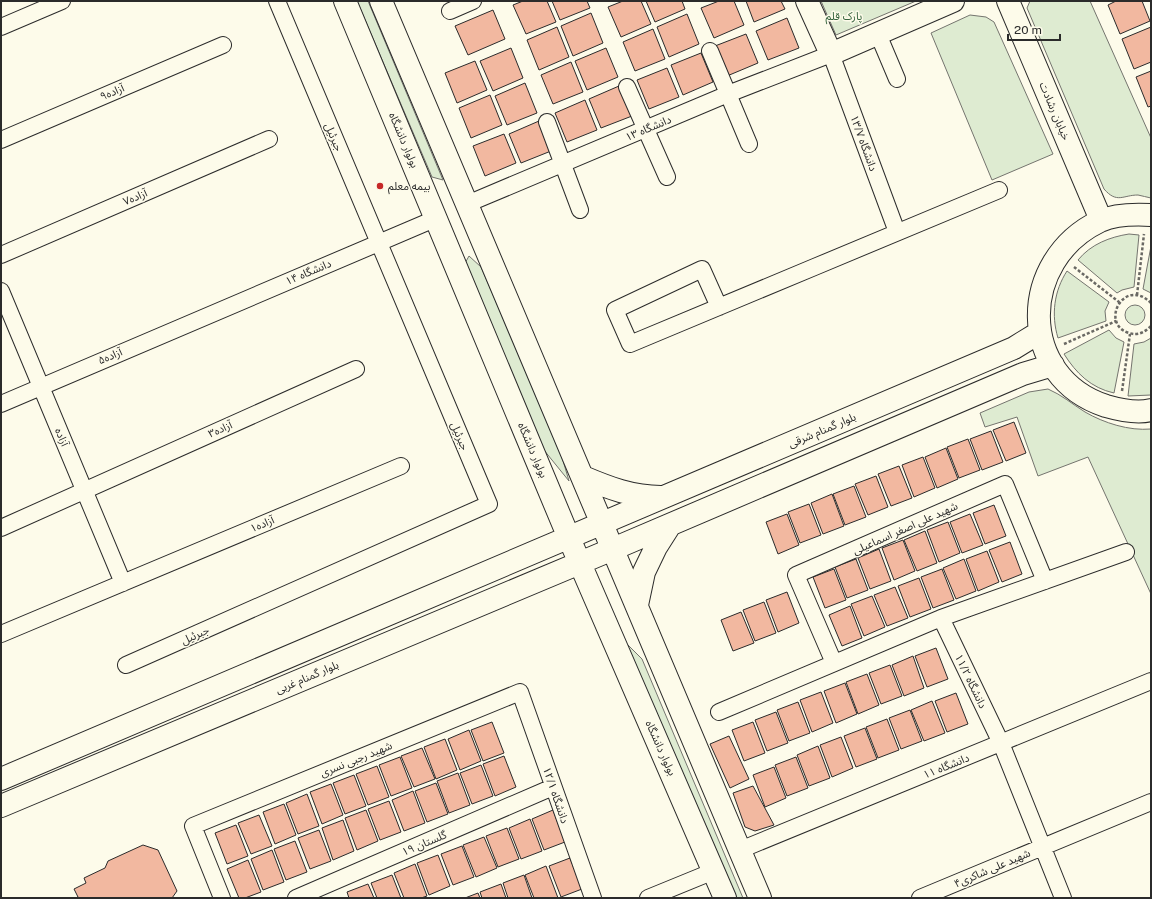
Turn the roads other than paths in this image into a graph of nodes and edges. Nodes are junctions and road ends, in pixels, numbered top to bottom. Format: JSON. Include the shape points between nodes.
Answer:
{"nodes":[{"id":1,"x":62,"y":1,"type":"edge"},
{"id":2,"x":277,"y":1,"type":"edge"},
{"id":3,"x":345,"y":1,"type":"edge"},
{"id":4,"x":381,"y":1,"type":"edge"},
{"id":5,"x":473,"y":1,"type":"edge"},
{"id":6,"x":807,"y":1,"type":"edge"},
{"id":7,"x":953,"y":1,"type":"edge"},
{"id":8,"x":1008,"y":1,"type":"edge"},
{"id":9,"x":450,"y":11,"type":"dead end"},
{"id":10,"x":1,"y":27,"type":"edge"},
{"id":11,"x":878,"y":34,"type":"junction"},
{"id":12,"x":223,"y":45,"type":"dead end"},
{"id":13,"x":710,"y":51,"type":"dead end"},
{"id":14,"x":830,"y":54,"type":"junction"},
{"id":15,"x":897,"y":79,"type":"dead end"},
{"id":16,"x":628,"y":87,"type":"dead end"},
{"id":17,"x":728,"y":94,"type":"junction"},
{"id":18,"x":547,"y":122,"type":"dead end"},
{"id":19,"x":645,"y":129,"type":"junction"},
{"id":20,"x":269,"y":138,"type":"dead end"},
{"id":21,"x":1,"y":140,"type":"edge"},
{"id":22,"x":749,"y":144,"type":"dead end"},
{"id":23,"x":563,"y":164,"type":"junction"},
{"id":24,"x":667,"y":177,"type":"dead end"},
{"id":25,"x":999,"y":190,"type":"dead end"},
{"id":26,"x":467,"y":204,"type":"junction"},
{"id":27,"x":580,"y":210,"type":"dead end"},
{"id":28,"x":1148,"y":214,"type":"edge"},
{"id":29,"x":437,"y":218,"type":"junction"},
{"id":30,"x":1101,"y":220,"type":"junction"},
{"id":31,"x":897,"y":232,"type":"junction"},
{"id":32,"x":378,"y":242,"type":"junction"},
{"id":33,"x":1,"y":254,"type":"edge"},
{"id":34,"x":2,"y":294,"type":"edge"},
{"id":35,"x":719,"y":307,"type":"junction"},
{"id":36,"x":179,"y":327,"type":"joint"},
{"id":37,"x":1046,"y":350,"type":"junction"},
{"id":38,"x":356,"y":369,"type":"dead end"},
{"id":39,"x":41,"y":385,"type":"junction"},
{"id":40,"x":1,"y":404,"type":"edge"},
{"id":41,"x":1151,"y":410,"type":"edge"},
{"id":42,"x":401,"y":466,"type":"dead end"},
{"id":43,"x":583,"y":478,"type":"junction"},
{"id":44,"x":84,"y":490,"type":"junction"},
{"id":45,"x":666,"y":497,"type":"junction"},
{"id":46,"x":602,"y":524,"type":"junction"},
{"id":47,"x":670,"y":525,"type":"junction"},
{"id":48,"x":1,"y":528,"type":"edge"},
{"id":49,"x":569,"y":538,"type":"junction"},
{"id":50,"x":613,"y":549,"type":"junction"},
{"id":51,"x":1126,"y":552,"type":"dead end"},
{"id":52,"x":580,"y":562,"type":"junction"},
{"id":53,"x":1045,"y":581,"type":"junction"},
{"id":54,"x":123,"y":582,"type":"junction"},
{"id":55,"x":637,"y":605,"type":"junction"},
{"id":56,"x":941,"y":618,"type":"junction"},
{"id":57,"x":1,"y":634,"type":"edge"},
{"id":58,"x":834,"y":663,"type":"junction"},
{"id":59,"x":126,"y":666,"type":"dead end"},
{"id":60,"x":1151,"y":681,"type":"edge"},
{"id":61,"x":520,"y":692,"type":"joint"},
{"id":62,"x":719,"y":712,"type":"dead end"},
{"id":63,"x":1001,"y":743,"type":"junction"},
{"id":64,"x":1,"y":779,"type":"edge"},
{"id":65,"x":552,"y":787,"type":"junction"},
{"id":66,"x":1151,"y":802,"type":"edge"},
{"id":67,"x":1,"y":806,"type":"edge"},
{"id":68,"x":1043,"y":846,"type":"junction"},
{"id":69,"x":740,"y":850,"type":"junction"},
{"id":70,"x":714,"y":871,"type":"junction"},
{"id":71,"x":222,"y":898,"type":"edge"},
{"id":72,"x":296,"y":898,"type":"edge"},
{"id":73,"x":593,"y":898,"type":"edge"},
{"id":74,"x":648,"y":898,"type":"edge"},
{"id":75,"x":725,"y":898,"type":"edge"},
{"id":76,"x":760,"y":898,"type":"edge"},
{"id":77,"x":920,"y":898,"type":"edge"},
{"id":78,"x":1063,"y":898,"type":"edge"}],
"edges":[{"from":1,"to":10,"type":"street"},
{"from":2,"to":32,"type":"street","name":"جبرئیل"},
{"from":3,"to":29,"type":"main road","name":"بولوار دانشگاه"},
{"from":4,"to":26,"type":"main road"},
{"from":5,"to":9,"type":"street"},
{"from":6,"to":14,"type":"main road"},
{"from":7,"to":11,"type":"main road"},
{"from":8,"to":30,"type":"main road","name":"خیابان رشادت"},
{"from":11,"to":14,"type":"main road"},
{"from":11,"to":15,"type":"street"},
{"from":12,"to":21,"type":"street","name":"آزاده۹"},
{"from":13,"to":17,"type":"street"},
{"from":14,"to":17,"type":"street","name":"دانشگاه ۱۳"},
{"from":14,"to":31,"type":"street","name":"دانشگاه ۱۳/۷"},
{"from":16,"to":19,"type":"street"},
{"from":17,"to":19,"type":"street","name":"دانشگاه ۱۳"},
{"from":17,"to":22,"type":"street"},
{"from":18,"to":23,"type":"street"},
{"from":19,"to":23,"type":"street","name":"دانشگاه ۱۳"},
{"from":19,"to":24,"type":"street"},
{"from":20,"to":33,"type":"street","name":"آزاده۷"},
{"from":23,"to":26,"type":"street","name":"دانشگاه ۱۳"},
{"from":23,"to":27,"type":"street"},
{"from":25,"to":31,"type":"street"},
{"from":26,"to":43,"type":"main road"},
{"from":28,"to":30,"type":"main road","via":[[1127,214]]},
{"from":29,"to":32,"type":"street","name":"دانشگاه ۱۴"},
{"from":29,"to":49,"type":"main road","name":"بولوار دانشگاه"},
{"from":30,"to":37,"type":"main road","via":[[1077,234],[1058,254],[1044,278],[1038,305]]},
{"from":31,"to":35,"type":"street"},
{"from":32,"to":36,"type":"street","name":"دانشگاه ۱۴"},
{"from":32,"to":59,"type":"street","name":"جبرئیل","via":[[489,504]]},
{"from":34,"to":39,"type":"street","name":"آزاده"},
{"from":35,"to":35,"type":"street","via":[[702,269],[615,310],[630,344]]},
{"from":36,"to":39,"type":"street","name":"آزاده۵"},
{"from":37,"to":41,"type":"main road","via":[[1070,386],[1093,402],[1119,410]]},
{"from":37,"to":45,"type":"main road","name":"بلوار گمنام شرقی","via":[[1014,348]]},
{"from":37,"to":47,"type":"main road","via":[[1023,374]]},
{"from":38,"to":44,"type":"street","name":"آزاده۳"},
{"from":39,"to":40,"type":"street","name":"آزاده۵"},
{"from":39,"to":44,"type":"street","name":"آزاده"},
{"from":42,"to":54,"type":"street","name":"آزاده۱"},
{"from":43,"to":45,"type":"main road","via":[[619,492],[642,497]]},
{"from":43,"to":46,"type":"main road"},
{"from":44,"to":48,"type":"street","name":"آزاده۳"},
{"from":44,"to":54,"type":"street","name":"آزاده"},
{"from":45,"to":46,"type":"main road","name":"بلوار گمنام شرقی"},
{"from":46,"to":49,"type":"main road"},
{"from":46,"to":50,"type":"main road"},
{"from":47,"to":50,"type":"main road"},
{"from":47,"to":55,"type":"main road","via":[[644,572]]},
{"from":49,"to":52,"type":"main road","name":"بولوار دانشگاه"},
{"from":49,"to":64,"type":"main road"},
{"from":50,"to":52,"type":"main road","name":"بلوار گمنام غربی"},
{"from":50,"to":55,"type":"main road"},
{"from":51,"to":53,"type":"street"},
{"from":52,"to":67,"type":"main road","name":"بلوار گمنام غربی"},
{"from":52,"to":70,"type":"main road","name":"بولوار دانشگاه"},
{"from":53,"to":56,"type":"street"},
{"from":53,"to":58,"type":"street","name":"شهید علی اصغر اسماعیلی","via":[[1005,484],[796,575]]},
{"from":54,"to":57,"type":"street","name":"آزاده۱"},
{"from":55,"to":69,"type":"main road"},
{"from":56,"to":58,"type":"street"},
{"from":56,"to":63,"type":"street","name":"دانشگاه ۱۱/۲"},
{"from":58,"to":62,"type":"street"},
{"from":60,"to":63,"type":"street","name":"دانشگاه ۱۱"},
{"from":61,"to":65,"type":"street","name":"دانشگاه ۱۲/۱"},
{"from":61,"to":71,"type":"street","name":"شهید رجبی نسری","via":[[193,826]]},
{"from":63,"to":68,"type":"street","name":"دانشگاه ۱۱/۲"},
{"from":63,"to":69,"type":"street","name":"دانشگاه ۱۱"},
{"from":65,"to":72,"type":"street","name":"گلستان ۱۹"},
{"from":65,"to":73,"type":"street","name":"دانشگاه ۱۲/۱"},
{"from":66,"to":68,"type":"street","name":"شهید علی شاکری۴"},
{"from":68,"to":77,"type":"street","name":"شهید علی شاکری۴"},
{"from":68,"to":78,"type":"street","name":"دانشگاه ۱۱/۲"},
{"from":69,"to":76,"type":"main road"},
{"from":70,"to":74,"type":"street"},
{"from":70,"to":75,"type":"main road","name":"بولوار دانشگاه"}]}
